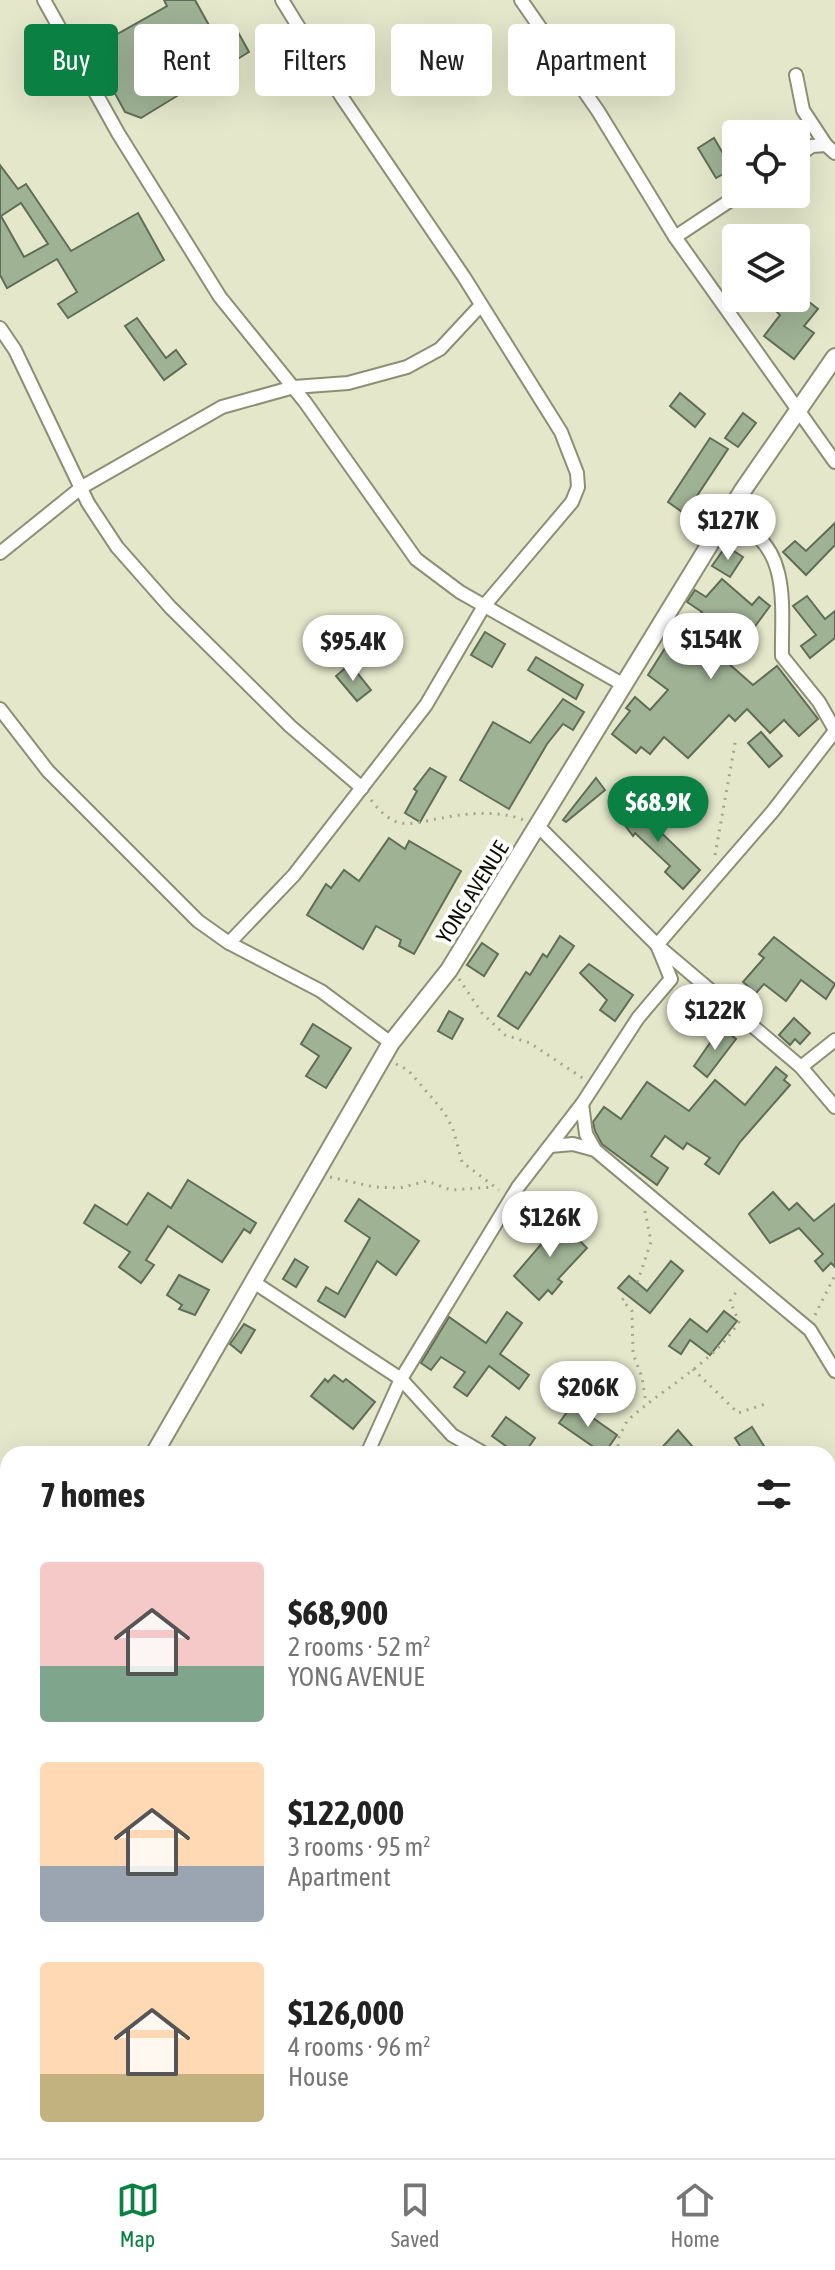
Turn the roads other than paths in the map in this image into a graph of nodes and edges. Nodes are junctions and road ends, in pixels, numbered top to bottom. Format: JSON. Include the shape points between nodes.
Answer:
{"nodes":[{"id":1,"x":44,"y":0,"type":"edge"},
{"id":2,"x":282,"y":0,"type":"edge"},
{"id":3,"x":521,"y":0,"type":"edge"},
{"id":4,"x":796,"y":75,"type":"dead end"},
{"id":5,"x":810,"y":147,"type":"edge"},
{"id":6,"x":830,"y":149,"type":"edge"},
{"id":7,"x":722,"y":206,"type":"edge"},
{"id":8,"x":675,"y":237,"type":"junction"},
{"id":9,"x":481,"y":305,"type":"junction"},
{"id":10,"x":0,"y":328,"type":"edge"},
{"id":11,"x":835,"y":357,"type":"edge"},
{"id":12,"x":294,"y":387,"type":"junction"},
{"id":13,"x":798,"y":410,"type":"junction"},
{"id":14,"x":835,"y":462,"type":"edge"},
{"id":15,"x":82,"y":487,"type":"junction"},
{"id":16,"x":743,"y":490,"type":"junction"},
{"id":17,"x":0,"y":553,"type":"edge"},
{"id":18,"x":484,"y":606,"type":"junction"},
{"id":19,"x":624,"y":685,"type":"junction"},
{"id":20,"x":0,"y":709,"type":"edge"},
{"id":21,"x":835,"y":730,"type":"edge"},
{"id":22,"x":362,"y":788,"type":"junction"},
{"id":23,"x":538,"y":826,"type":"junction"},
{"id":24,"x":229,"y":943,"type":"junction"},
{"id":25,"x":657,"y":945,"type":"junction"},
{"id":26,"x":835,"y":1040,"type":"edge"},
{"id":27,"x":386,"y":1050,"type":"junction"},
{"id":28,"x":801,"y":1067,"type":"junction"},
{"id":29,"x":582,"y":1104,"type":"junction"},
{"id":30,"x":835,"y":1107,"type":"edge"},
{"id":31,"x":550,"y":1146,"type":"junction"},
{"id":32,"x":595,"y":1150,"type":"junction"},
{"id":33,"x":255,"y":1283,"type":"junction"},
{"id":34,"x":835,"y":1371,"type":"edge"},
{"id":35,"x":401,"y":1379,"type":"junction"},
{"id":36,"x":159,"y":1446,"type":"edge"},
{"id":37,"x":371,"y":1446,"type":"edge"},
{"id":38,"x":471,"y":1446,"type":"edge"}],
"edges":[{"from":1,"to":12,"type":"street","via":[[118,133],[220,297]]},
{"from":2,"to":9,"type":"street"},
{"from":3,"to":8,"type":"street","via":[[598,111]]},
{"from":4,"to":6,"type":"street","via":[[803,110]]},
{"from":5,"to":6,"type":"street"},
{"from":7,"to":8,"type":"street"},
{"from":8,"to":13,"type":"street"},
{"from":9,"to":12,"type":"street","via":[[440,349],[407,367],[348,383]]},
{"from":9,"to":18,"type":"street","via":[[561,432],[578,487],[572,502]]},
{"from":10,"to":15,"type":"street"},
{"from":11,"to":13,"type":"street","name":"YONG AVENUE"},
{"from":12,"to":15,"type":"street","via":[[222,407]]},
{"from":12,"to":18,"type":"street","via":[[416,559]]},
{"from":13,"to":14,"type":"street"},
{"from":13,"to":16,"type":"street","name":"YONG AVENUE"},
{"from":15,"to":17,"type":"street"},
{"from":15,"to":22,"type":"street","via":[[117,547],[170,607],[290,726]]},
{"from":16,"to":19,"type":"street","name":"YONG AVENUE"},
{"from":16,"to":21,"type":"street","via":[[745,528],[768,547],[777,570],[783,601],[782,656]]},
{"from":18,"to":19,"type":"street"},
{"from":18,"to":22,"type":"street","via":[[426,705]]},
{"from":19,"to":23,"type":"street","name":"YONG AVENUE"},
{"from":20,"to":24,"type":"street","via":[[48,771],[185,910]]},
{"from":21,"to":25,"type":"street"},
{"from":22,"to":24,"type":"street","via":[[294,875]]},
{"from":23,"to":25,"type":"street"},
{"from":23,"to":27,"type":"street","name":"YONG AVENUE","via":[[449,970]]},
{"from":24,"to":27,"type":"street","via":[[321,991]]},
{"from":25,"to":28,"type":"street"},
{"from":25,"to":29,"type":"street","via":[[671,979],[638,1018]]},
{"from":26,"to":28,"type":"street"},
{"from":27,"to":33,"type":"street","name":"YONG AVENUE"},
{"from":28,"to":30,"type":"street"},
{"from":29,"to":31,"type":"street"},
{"from":29,"to":32,"type":"street","via":[[586,1134]]},
{"from":31,"to":32,"type":"street","via":[[573,1144]]},
{"from":31,"to":35,"type":"street","via":[[518,1187]]},
{"from":32,"to":34,"type":"street","via":[[810,1330]]},
{"from":33,"to":35,"type":"street"},
{"from":33,"to":36,"type":"street","name":"YONG AVENUE"},
{"from":35,"to":37,"type":"street"},
{"from":35,"to":38,"type":"street","via":[[452,1435]]}]}
